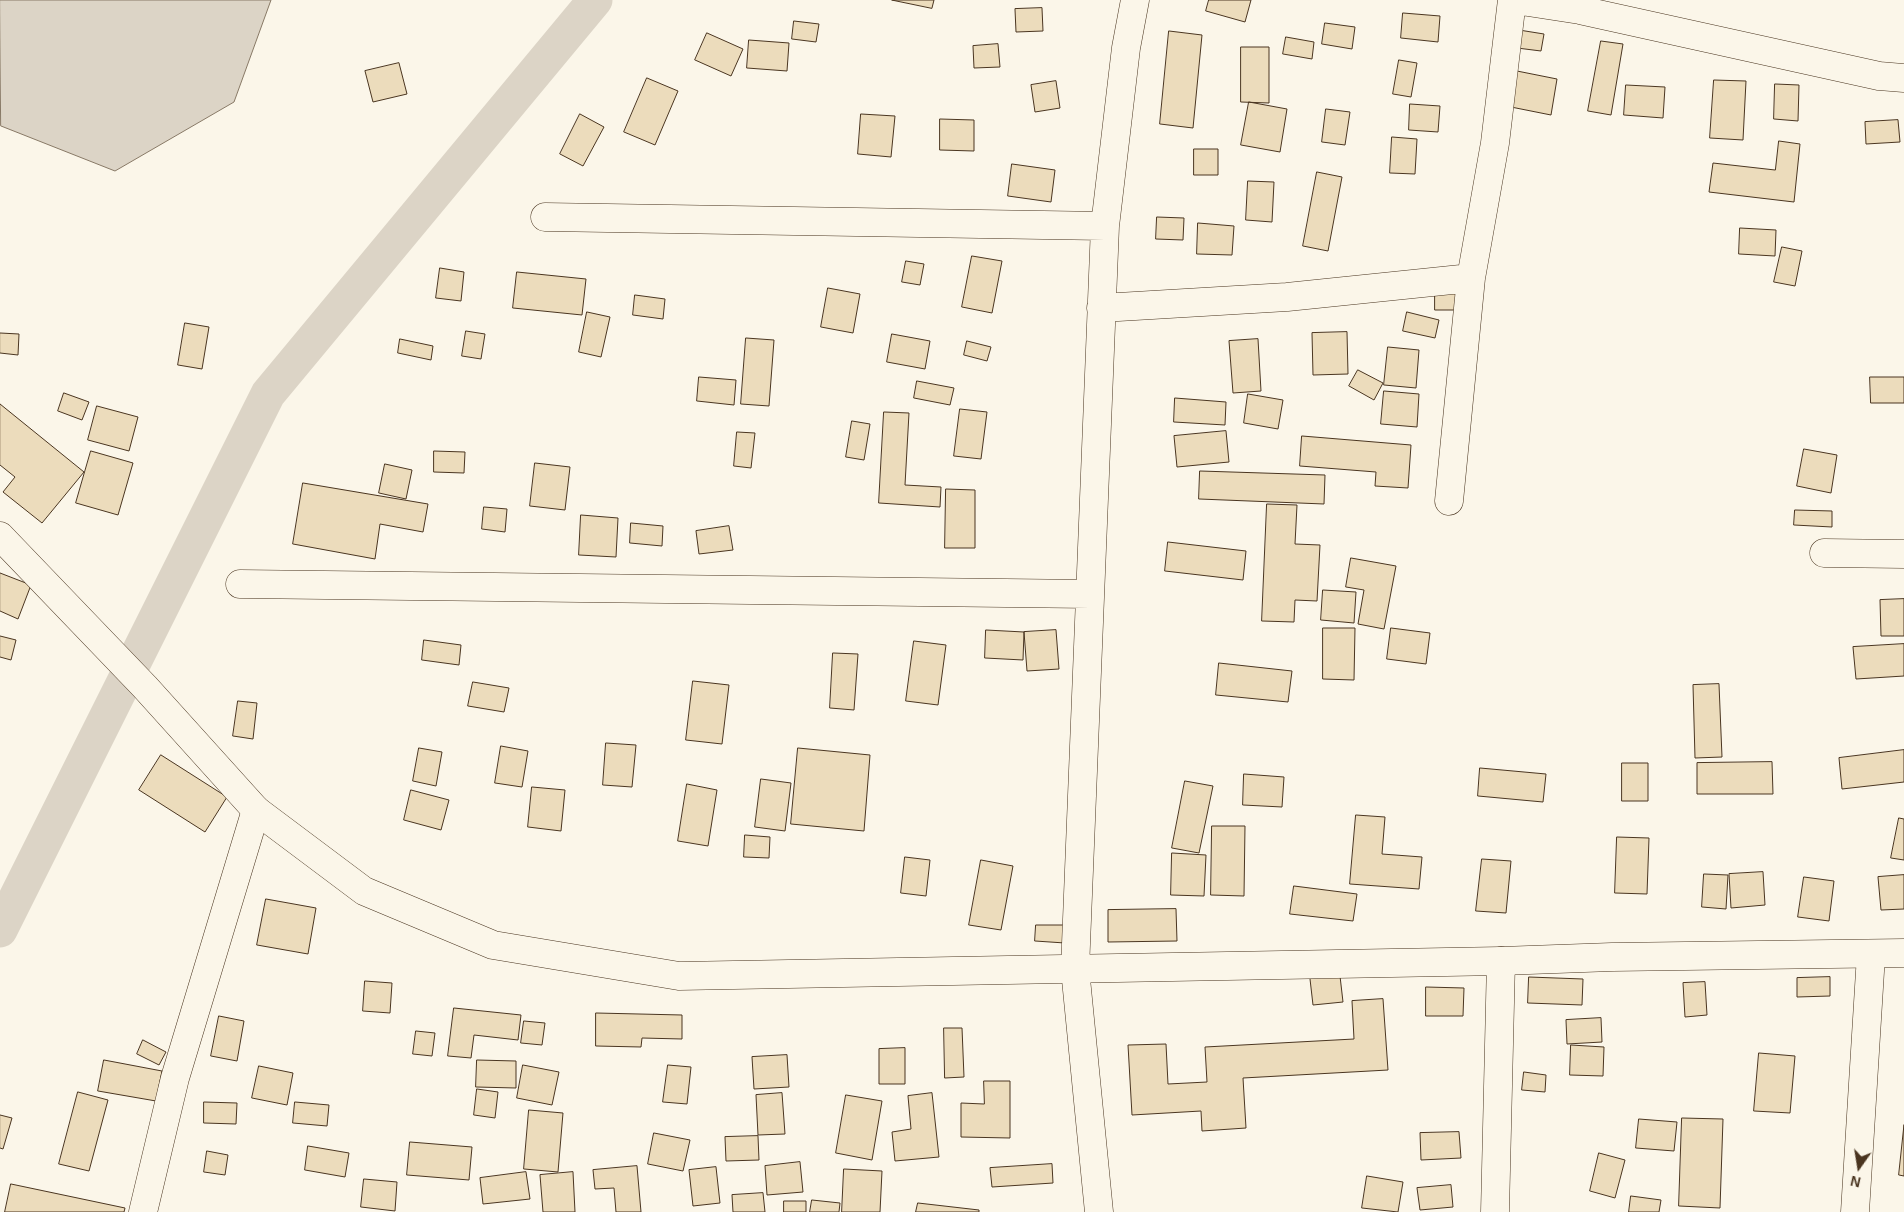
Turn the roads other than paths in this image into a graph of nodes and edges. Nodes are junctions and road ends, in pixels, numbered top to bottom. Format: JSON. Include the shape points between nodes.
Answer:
{"nodes":[{"id":1,"x":1135,"y":0,"type":"edge"},
{"id":2,"x":1514,"y":0,"type":"edge"},
{"id":3,"x":1904,"y":78,"type":"edge"},
{"id":4,"x":545,"y":216,"type":"dead end"},
{"id":5,"x":1105,"y":226,"type":"junction"},
{"id":6,"x":1471,"y":278,"type":"junction"},
{"id":7,"x":1101,"y":308,"type":"junction"},
{"id":8,"x":1449,"y":501,"type":"dead end"},
{"id":9,"x":0,"y":536,"type":"edge"},
{"id":10,"x":1824,"y":553,"type":"dead end"},
{"id":11,"x":1904,"y":554,"type":"edge"},
{"id":12,"x":240,"y":584,"type":"dead end"},
{"id":13,"x":1090,"y":594,"type":"junction"},
{"id":14,"x":256,"y":810,"type":"junction"},
{"id":15,"x":1904,"y":954,"type":"edge"},
{"id":16,"x":1871,"y":955,"type":"junction"},
{"id":17,"x":1501,"y":961,"type":"junction"},
{"id":18,"x":1075,"y":969,"type":"junction"},
{"id":19,"x":143,"y":1212,"type":"edge"},
{"id":20,"x":1099,"y":1212,"type":"edge"},
{"id":21,"x":1495,"y":1212,"type":"edge"},
{"id":22,"x":1855,"y":1212,"type":"edge"}],
"edges":[{"from":1,"to":5,"type":"street","via":[[1126,48]]},
{"from":2,"to":3,"type":"street","via":[[1580,10],[1879,76]]},
{"from":2,"to":6,"type":"street","via":[[1495,143]]},
{"from":4,"to":5,"type":"street"},
{"from":5,"to":7,"type":"street"},
{"from":6,"to":7,"type":"street","via":[[1287,297]]},
{"from":6,"to":8,"type":"street"},
{"from":7,"to":13,"type":"street"},
{"from":9,"to":14,"type":"street","via":[[145,687]]},
{"from":10,"to":11,"type":"street"},
{"from":12,"to":13,"type":"street"},
{"from":13,"to":18,"type":"street"},
{"from":14,"to":18,"type":"street","via":[[364,891],[493,945],[679,976]]},
{"from":14,"to":19,"type":"street","via":[[175,1078]]},
{"from":15,"to":16,"type":"street"},
{"from":16,"to":17,"type":"street"},
{"from":16,"to":22,"type":"street"},
{"from":17,"to":18,"type":"street"},
{"from":17,"to":21,"type":"street"},
{"from":18,"to":20,"type":"street"}]}
